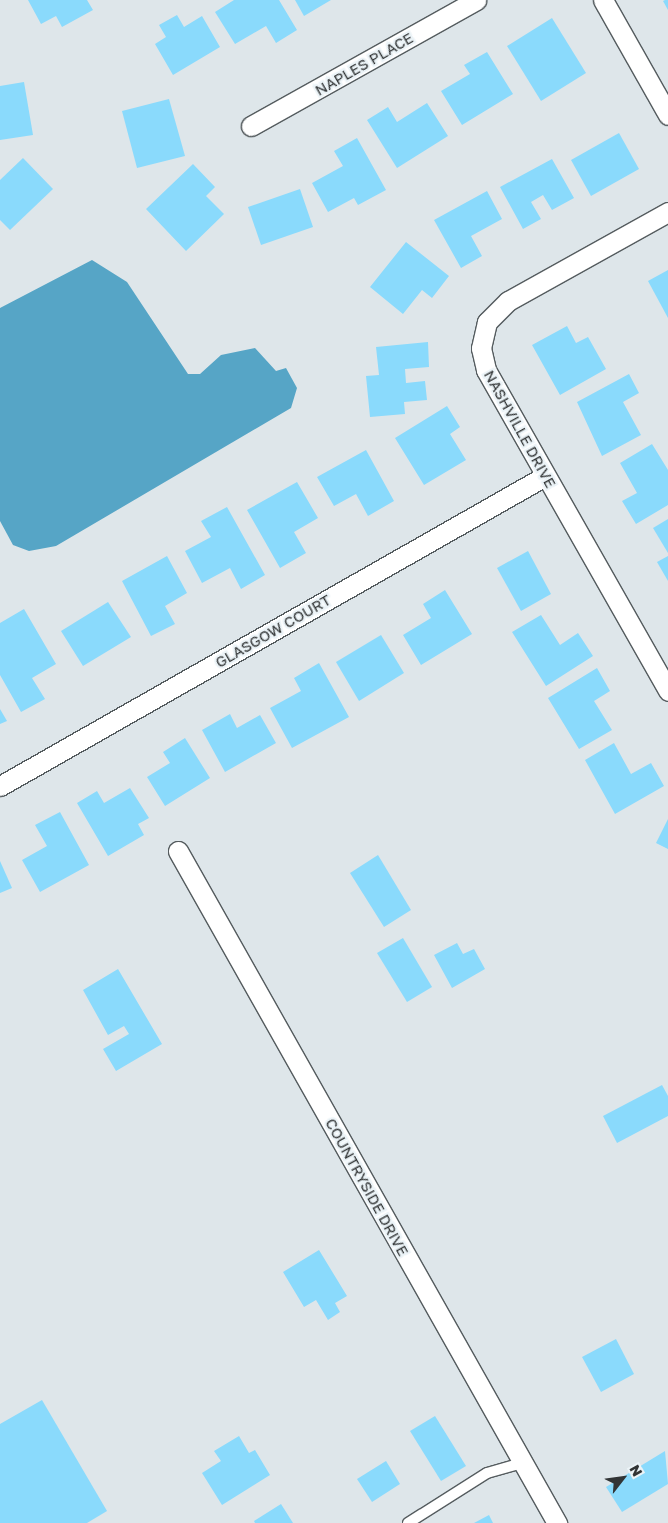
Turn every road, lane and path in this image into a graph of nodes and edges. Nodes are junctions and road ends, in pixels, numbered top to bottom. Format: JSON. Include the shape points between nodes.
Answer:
{"nodes":[{"id":1,"x":476,"y":0,"type":"edge"},
{"id":2,"x":603,"y":0,"type":"edge"},
{"id":3,"x":668,"y":115,"type":"edge"},
{"id":4,"x":251,"y":126,"type":"dead end"},
{"id":5,"x":668,"y":212,"type":"edge"},
{"id":6,"x":545,"y":476,"type":"junction"},
{"id":7,"x":668,"y":691,"type":"edge"},
{"id":8,"x":0,"y":786,"type":"edge"},
{"id":9,"x":178,"y":851,"type":"dead end"},
{"id":10,"x":522,"y":1463,"type":"junction"},
{"id":11,"x":408,"y":1523,"type":"edge"},
{"id":12,"x":557,"y":1523,"type":"edge"}],
"edges":[{"from":1,"to":4,"type":"street","name":"NAPLES PLACE"},
{"from":2,"to":3,"type":"street"},
{"from":5,"to":6,"type":"street","name":"NASHVILLE DRIVE","via":[[508,302],[487,322],[481,348],[486,370]]},
{"from":6,"to":7,"type":"street","name":"NASHVILLE DRIVE"},
{"from":6,"to":8,"type":"street","name":"GLASGOW COURT"},
{"from":9,"to":10,"type":"street","name":"COUNTRYSIDE DRIVE"},
{"from":10,"to":11,"type":"lane","via":[[487,1473]]},
{"from":10,"to":12,"type":"street","name":"COUNTRYSIDE DRIVE"}]}
